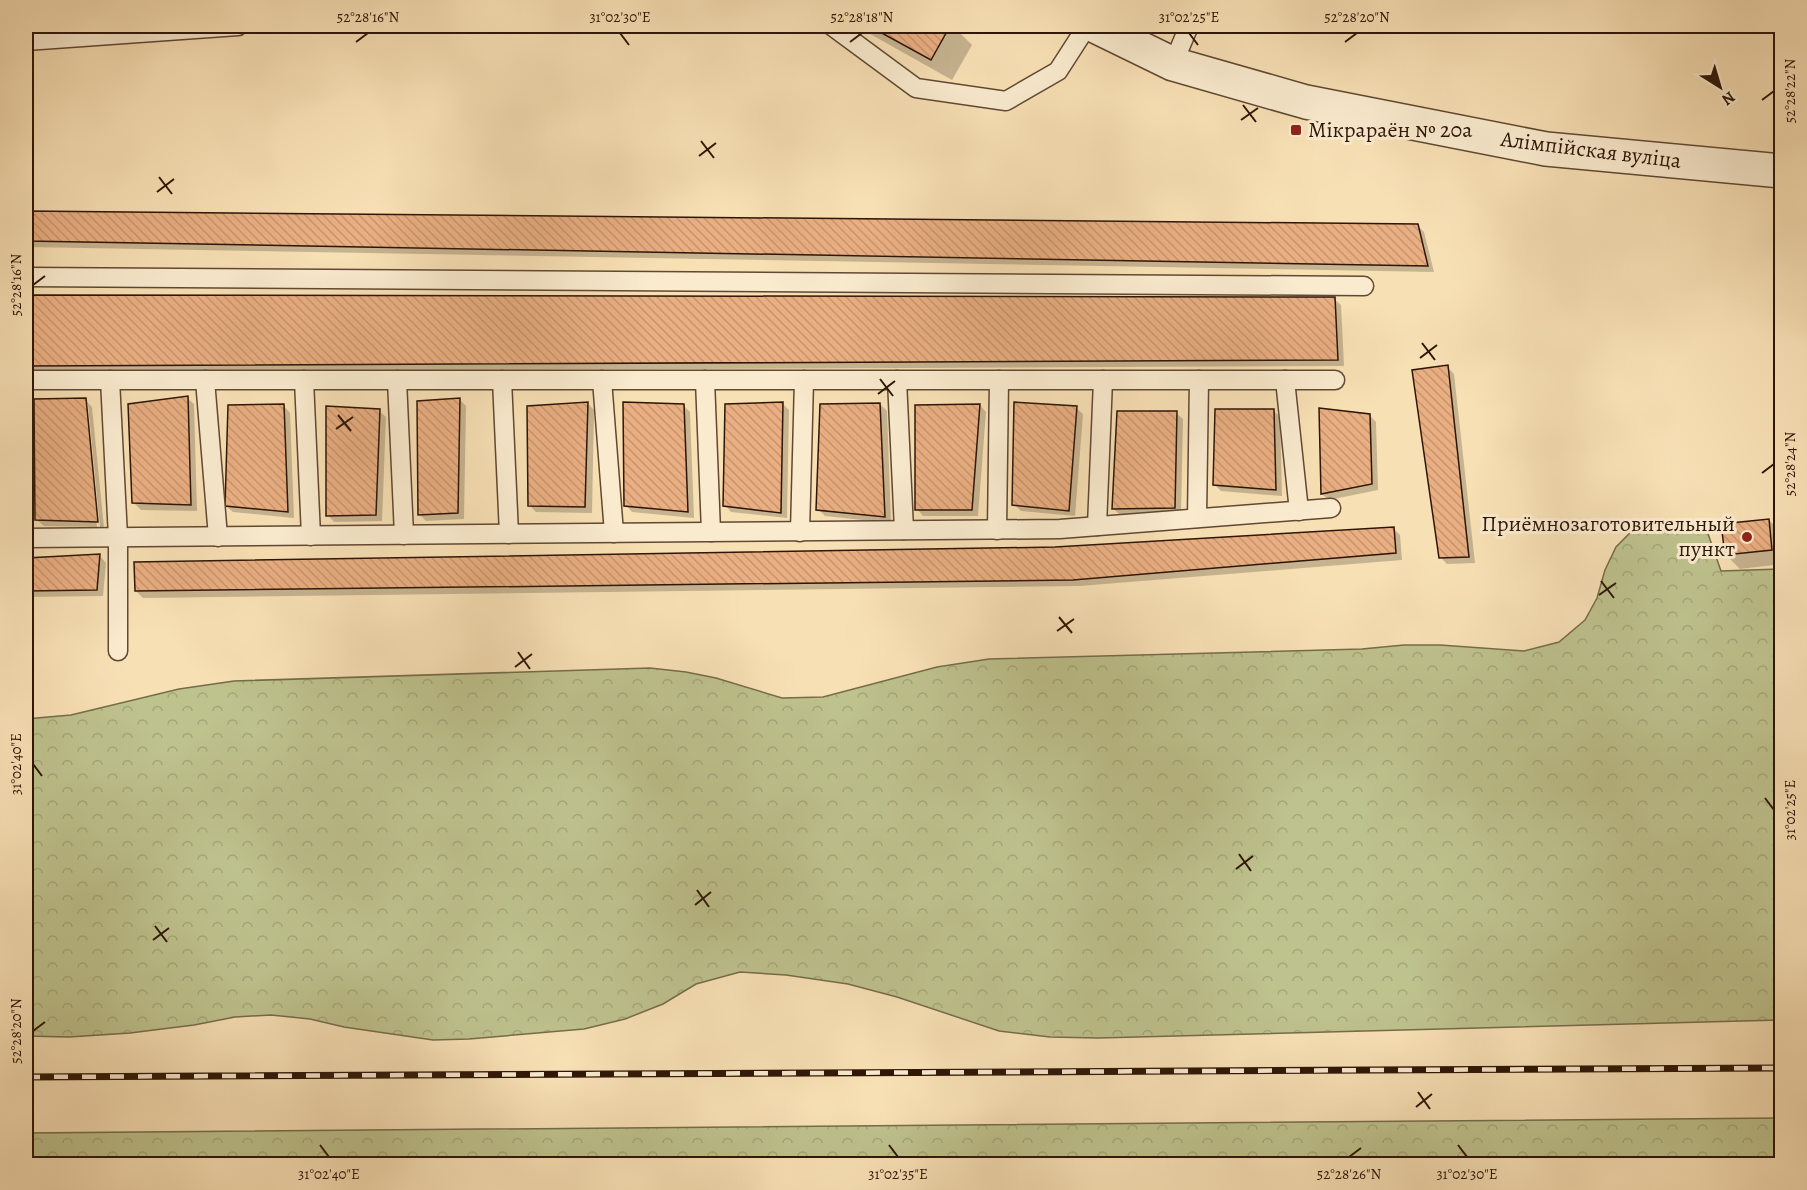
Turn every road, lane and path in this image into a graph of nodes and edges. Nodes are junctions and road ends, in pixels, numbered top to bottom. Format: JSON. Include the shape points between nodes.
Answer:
{"nodes":[{"id":1,"x":238,"y":26,"type":"edge"},
{"id":2,"x":832,"y":26,"type":"edge"},
{"id":3,"x":1087,"y":26,"type":"edge"},
{"id":4,"x":1095,"y":26,"type":"edge"},
{"id":5,"x":1190,"y":26,"type":"edge"},
{"id":6,"x":26,"y":42,"type":"edge"},
{"id":7,"x":1173,"y":64,"type":"junction"},
{"id":8,"x":1782,"y":171,"type":"edge"},
{"id":9,"x":26,"y":277,"type":"edge"},
{"id":10,"x":1364,"y":286,"type":"dead end"},
{"id":11,"x":26,"y":380,"type":"edge"},
{"id":12,"x":110,"y":380,"type":"junction"},
{"id":13,"x":205,"y":380,"type":"junction"},
{"id":14,"x":304,"y":380,"type":"junction"},
{"id":15,"x":397,"y":380,"type":"junction"},
{"id":16,"x":502,"y":380,"type":"junction"},
{"id":17,"x":602,"y":380,"type":"junction"},
{"id":18,"x":705,"y":380,"type":"junction"},
{"id":19,"x":804,"y":380,"type":"junction"},
{"id":20,"x":897,"y":380,"type":"junction"},
{"id":21,"x":999,"y":380,"type":"junction"},
{"id":22,"x":1103,"y":380,"type":"junction"},
{"id":23,"x":1199,"y":380,"type":"junction"},
{"id":24,"x":1286,"y":380,"type":"junction"},
{"id":25,"x":1335,"y":380,"type":"dead end"},
{"id":26,"x":1331,"y":508,"type":"dead end"},
{"id":27,"x":1299,"y":511,"type":"junction"},
{"id":28,"x":1197,"y":518,"type":"junction"},
{"id":29,"x":1097,"y":526,"type":"junction"},
{"id":30,"x":904,"y":530,"type":"junction"},
{"id":31,"x":998,"y":530,"type":"junction"},
{"id":32,"x":711,"y":532,"type":"junction"},
{"id":33,"x":800,"y":532,"type":"junction"},
{"id":34,"x":614,"y":533,"type":"junction"},
{"id":35,"x":509,"y":534,"type":"junction"},
{"id":36,"x":404,"y":535,"type":"junction"},
{"id":37,"x":311,"y":536,"type":"junction"},
{"id":38,"x":117,"y":537,"type":"junction"},
{"id":39,"x":218,"y":537,"type":"junction"},
{"id":40,"x":26,"y":538,"type":"edge"},
{"id":41,"x":118,"y":651,"type":"dead end"}],
"edges":[{"from":1,"to":6,"type":"lane"},
{"from":2,"to":3,"type":"lane","via":[[916,88],[1006,101],[1058,71]]},
{"from":4,"to":7,"type":"street","name":"Алімпійская вуліца"},
{"from":5,"to":7,"type":"lane"},
{"from":7,"to":8,"type":"street","name":"Алімпійская вуліца","via":[[1306,102],[1546,149]]},
{"from":9,"to":10,"type":"lane"},
{"from":11,"to":12,"type":"lane"},
{"from":12,"to":13,"type":"lane"},
{"from":12,"to":38,"type":"lane"},
{"from":13,"to":14,"type":"lane"},
{"from":13,"to":39,"type":"lane"},
{"from":14,"to":15,"type":"lane"},
{"from":14,"to":37,"type":"lane"},
{"from":15,"to":16,"type":"lane"},
{"from":15,"to":36,"type":"lane"},
{"from":16,"to":17,"type":"lane"},
{"from":16,"to":35,"type":"lane"},
{"from":17,"to":18,"type":"lane"},
{"from":17,"to":34,"type":"lane"},
{"from":18,"to":19,"type":"lane"},
{"from":18,"to":32,"type":"lane"},
{"from":19,"to":20,"type":"lane"},
{"from":19,"to":33,"type":"lane"},
{"from":20,"to":21,"type":"lane"},
{"from":20,"to":30,"type":"lane"},
{"from":21,"to":22,"type":"lane"},
{"from":21,"to":31,"type":"lane"},
{"from":22,"to":23,"type":"lane"},
{"from":22,"to":29,"type":"lane"},
{"from":23,"to":24,"type":"lane"},
{"from":23,"to":28,"type":"lane"},
{"from":24,"to":25,"type":"lane"},
{"from":24,"to":27,"type":"lane"},
{"from":26,"to":27,"type":"lane"},
{"from":27,"to":28,"type":"lane"},
{"from":28,"to":29,"type":"lane"},
{"from":29,"to":31,"type":"lane"},
{"from":30,"to":31,"type":"lane"},
{"from":30,"to":33,"type":"lane"},
{"from":32,"to":33,"type":"lane"},
{"from":32,"to":34,"type":"lane"},
{"from":34,"to":35,"type":"lane"},
{"from":35,"to":36,"type":"lane"},
{"from":36,"to":37,"type":"lane"},
{"from":37,"to":39,"type":"lane"},
{"from":38,"to":39,"type":"lane"},
{"from":38,"to":40,"type":"lane"},
{"from":38,"to":41,"type":"lane"}]}
